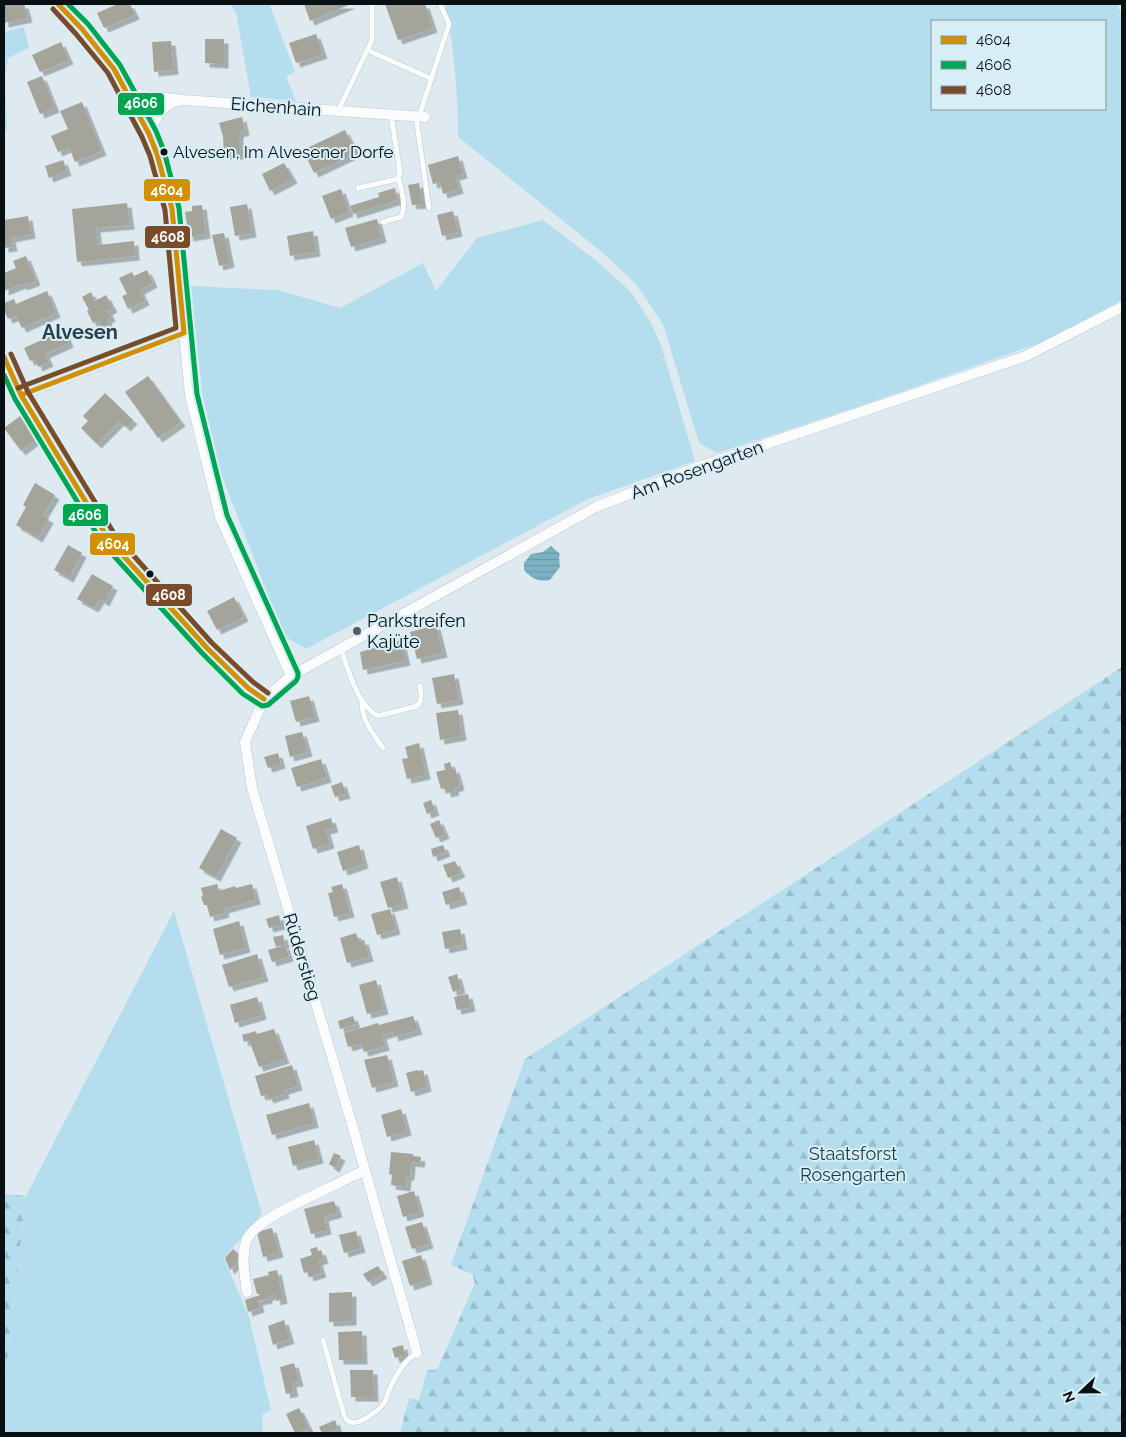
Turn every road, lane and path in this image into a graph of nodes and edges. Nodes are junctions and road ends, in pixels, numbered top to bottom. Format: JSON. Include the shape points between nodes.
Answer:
{"nodes":[{"id":1,"x":58,"y":4,"type":"edge"},
{"id":2,"x":372,"y":4,"type":"edge"},
{"id":3,"x":440,"y":4,"type":"edge"},
{"id":4,"x":367,"y":50,"type":"junction"},
{"id":5,"x":432,"y":79,"type":"junction"},
{"id":6,"x":128,"y":92,"type":"junction"},
{"id":7,"x":183,"y":100,"type":"junction"},
{"id":8,"x":338,"y":111,"type":"junction"},
{"id":9,"x":391,"y":115,"type":"junction"},
{"id":10,"x":420,"y":117,"type":"junction"},
{"id":11,"x":148,"y":134,"type":"junction"},
{"id":12,"x":398,"y":176,"type":"junction"},
{"id":13,"x":358,"y":188,"type":"dead end"},
{"id":14,"x":429,"y":208,"type":"dead end"},
{"id":15,"x":383,"y":222,"type":"dead end"},
{"id":16,"x":1122,"y":307,"type":"edge"},
{"id":17,"x":184,"y":333,"type":"junction"},
{"id":18,"x":4,"y":357,"type":"edge"},
{"id":19,"x":21,"y":394,"type":"junction"},
{"id":20,"x":340,"y":648,"type":"junction"},
{"id":21,"x":291,"y":676,"type":"junction"},
{"id":22,"x":420,"y":686,"type":"dead end"},
{"id":23,"x":264,"y":700,"type":"junction"},
{"id":24,"x":362,"y":701,"type":"junction"},
{"id":25,"x":383,"y":748,"type":"dead end"},
{"id":26,"x":365,"y":1171,"type":"junction"},
{"id":27,"x":247,"y":1292,"type":"dead end"},
{"id":28,"x":323,"y":1340,"type":"dead end"},
{"id":29,"x":416,"y":1353,"type":"joint"}],
"edges":[{"from":1,"to":6,"type":"street","via":[[114,69]]},
{"from":2,"to":4,"type":"lane","via":[[372,40]]},
{"from":3,"to":5,"type":"lane","via":[[449,24]]},
{"from":4,"to":5,"type":"lane"},
{"from":4,"to":8,"type":"lane"},
{"from":5,"to":10,"type":"lane"},
{"from":6,"to":7,"type":"street","name":"Eichenhain"},
{"from":6,"to":11,"type":"street"},
{"from":7,"to":8,"type":"street","name":"Eichenhain"},
{"from":7,"to":11,"type":"street","via":[[164,107]]},
{"from":8,"to":9,"type":"street","name":"Eichenhain"},
{"from":9,"to":10,"type":"street","name":"Eichenhain"},
{"from":9,"to":12,"type":"lane"},
{"from":10,"to":14,"type":"lane"},
{"from":11,"to":17,"type":"street","via":[[172,209]]},
{"from":12,"to":13,"type":"lane","via":[[391,181]]},
{"from":12,"to":15,"type":"lane","via":[[403,213],[401,217]]},
{"from":16,"to":20,"type":"street","name":"Am Rosengarten","via":[[1026,356],[701,466],[596,507]]},
{"from":17,"to":19,"type":"street"},
{"from":17,"to":21,"type":"street","via":[[190,395],[220,517]]},
{"from":18,"to":19,"type":"street"},
{"from":19,"to":23,"type":"street","via":[[109,540],[208,648]]},
{"from":20,"to":21,"type":"street","name":"Am Rosengarten"},
{"from":20,"to":24,"type":"lane"},
{"from":21,"to":23,"type":"street","name":"Am Rosengarten"},
{"from":22,"to":24,"type":"lane","via":[[421,702],[413,708],[378,716]]},
{"from":23,"to":26,"type":"street","name":"Rüderstieg","via":[[245,742],[252,788]]},
{"from":24,"to":25,"type":"lane","via":[[366,722]]},
{"from":26,"to":27,"type":"street","via":[[261,1223],[245,1243]]},
{"from":26,"to":29,"type":"street","name":"Rüderstieg"},
{"from":28,"to":29,"type":"lane","via":[[344,1415],[350,1423],[363,1420],[382,1406],[406,1361]]}]}
